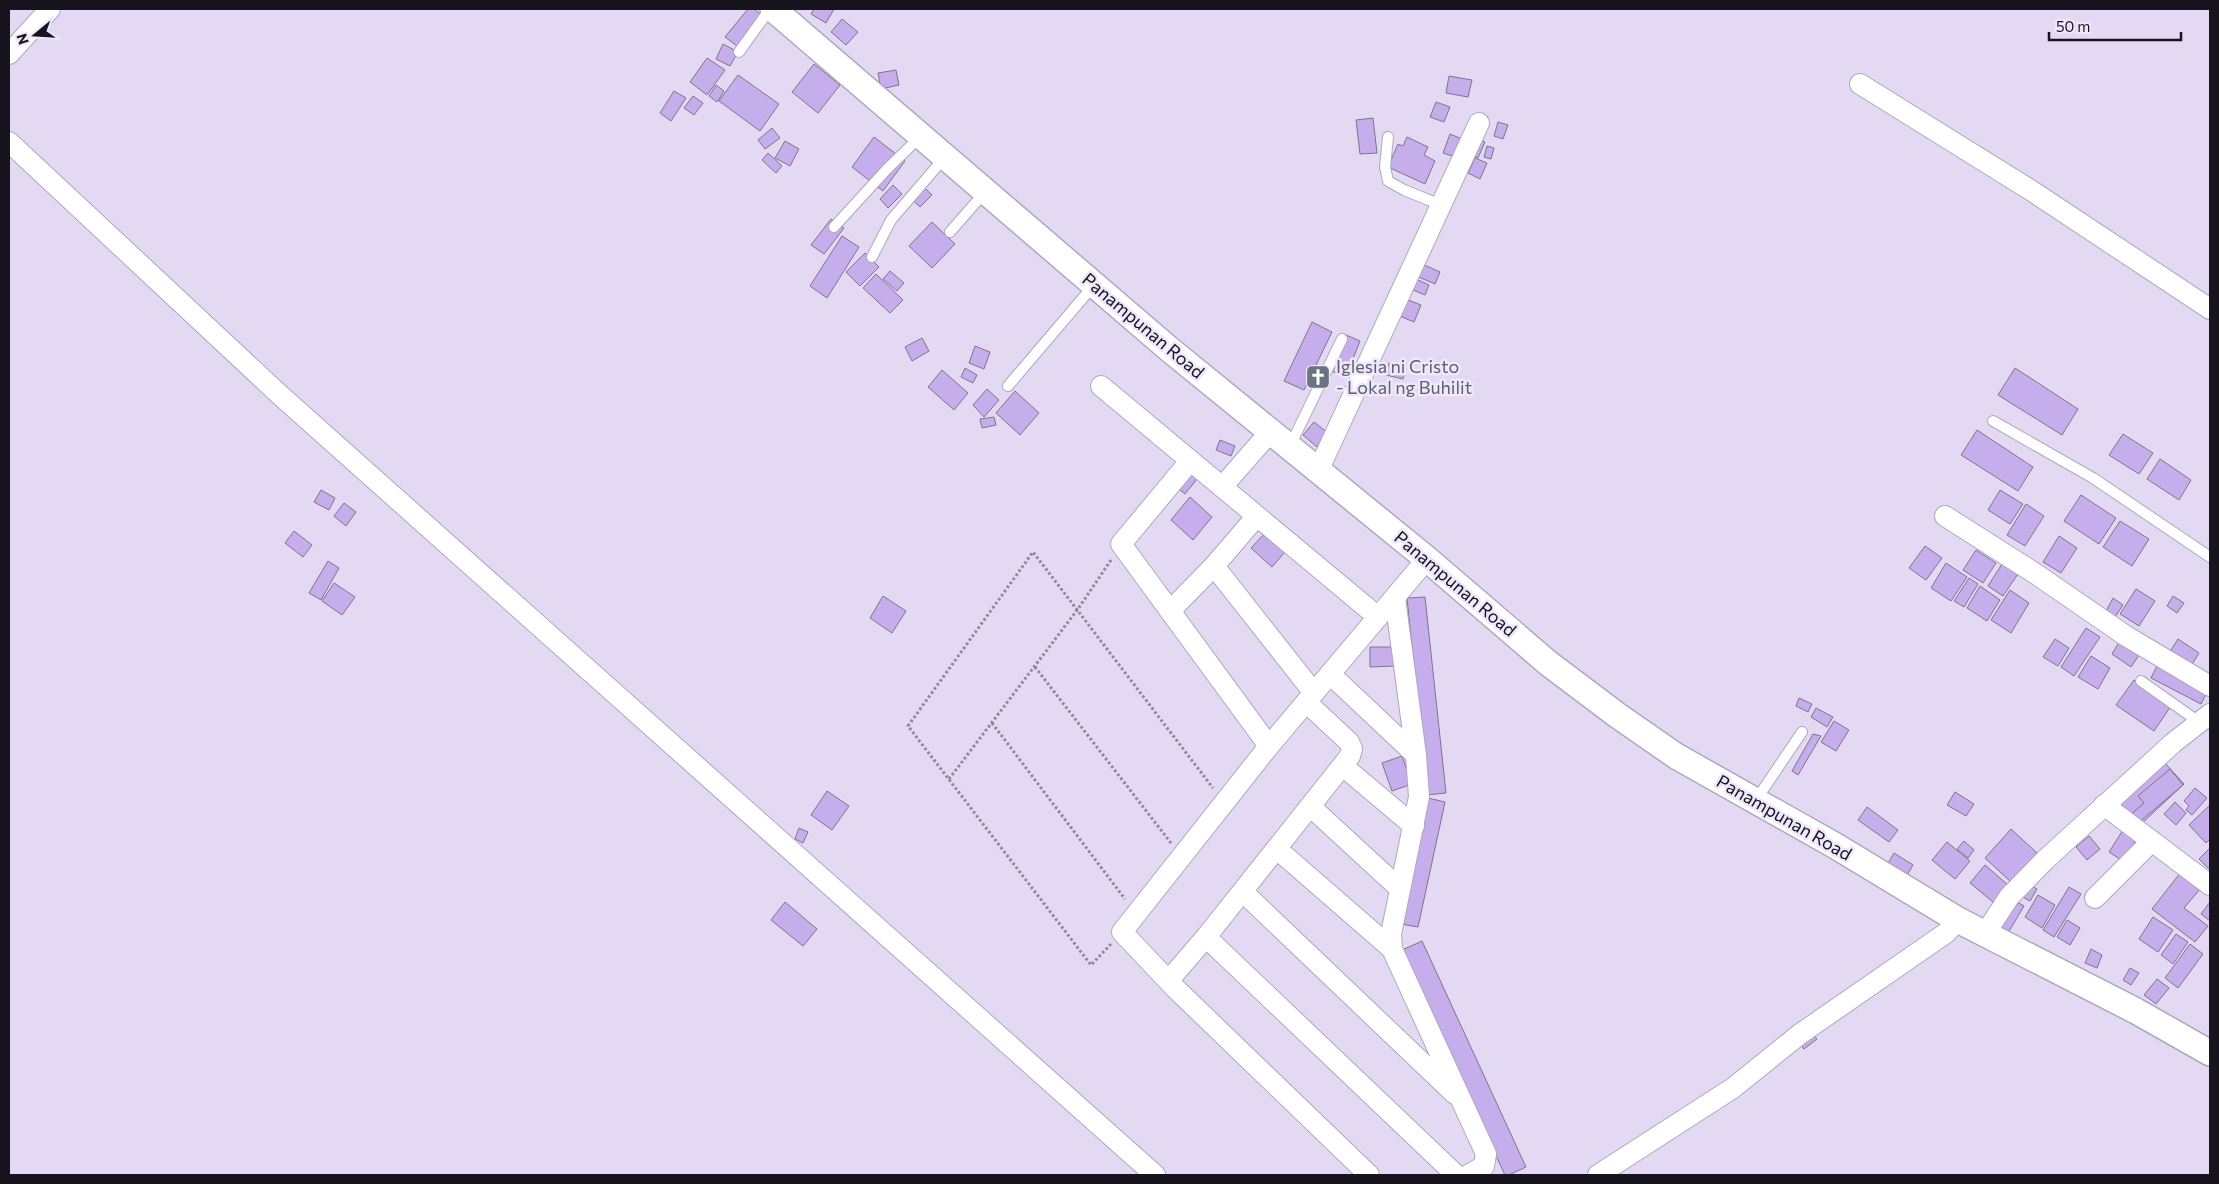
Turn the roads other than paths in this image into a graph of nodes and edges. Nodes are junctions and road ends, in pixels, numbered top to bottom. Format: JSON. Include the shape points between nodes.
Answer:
{"nodes":[{"id":1,"x":50,"y":9,"type":"edge"},
{"id":2,"x":772,"y":9,"type":"edge"},
{"id":3,"x":739,"y":52,"type":"dead end"},
{"id":4,"x":9,"y":54,"type":"edge"},
{"id":5,"x":1860,"y":84,"type":"dead end"},
{"id":6,"x":1479,"y":123,"type":"dead end"},
{"id":7,"x":921,"y":136,"type":"junction"},
{"id":8,"x":1388,"y":137,"type":"dead end"},
{"id":9,"x":9,"y":142,"type":"edge"},
{"id":10,"x":946,"y":157,"type":"junction"},
{"id":11,"x":986,"y":191,"type":"junction"},
{"id":12,"x":1441,"y":205,"type":"junction"},
{"id":13,"x":834,"y":227,"type":"dead end"},
{"id":14,"x":950,"y":232,"type":"dead end"},
{"id":15,"x":872,"y":257,"type":"dead end"},
{"id":16,"x":1094,"y":285,"type":"junction"},
{"id":17,"x":2210,"y":308,"type":"edge"},
{"id":18,"x":1342,"y":339,"type":"dead end"},
{"id":19,"x":1008,"y":386,"type":"dead end"},
{"id":20,"x":1101,"y":386,"type":"dead end"},
{"id":21,"x":1993,"y":421,"type":"dead end"},
{"id":22,"x":1270,"y":432,"type":"junction"},
{"id":23,"x":1289,"y":447,"type":"junction"},
{"id":24,"x":1190,"y":461,"type":"junction"},
{"id":25,"x":1318,"y":471,"type":"junction"},
{"id":26,"x":1222,"y":487,"type":"junction"},
{"id":27,"x":1256,"y":516,"type":"junction"},
{"id":28,"x":1945,"y":516,"type":"dead end"},
{"id":29,"x":2210,"y":557,"type":"edge"},
{"id":30,"x":1427,"y":559,"type":"junction"},
{"id":31,"x":1214,"y":566,"type":"junction"},
{"id":32,"x":1395,"y":598,"type":"junction"},
{"id":33,"x":1170,"y":611,"type":"junction"},
{"id":34,"x":1378,"y":617,"type":"junction"},
{"id":35,"x":1330,"y":674,"type":"junction"},
{"id":36,"x":2141,"y":681,"type":"dead end"},
{"id":37,"x":2210,"y":686,"type":"edge"},
{"id":38,"x":1310,"y":698,"type":"junction"},
{"id":39,"x":2205,"y":718,"type":"edge"},
{"id":40,"x":1802,"y":732,"type":"dead end"},
{"id":41,"x":1269,"y":746,"type":"junction"},
{"id":42,"x":1416,"y":755,"type":"junction"},
{"id":43,"x":1343,"y":766,"type":"junction"},
{"id":44,"x":1755,"y":801,"type":"junction"},
{"id":45,"x":2104,"y":805,"type":"junction"},
{"id":46,"x":1311,"y":807,"type":"junction"},
{"id":47,"x":1414,"y":826,"type":"junction"},
{"id":48,"x":2152,"y":841,"type":"junction"},
{"id":49,"x":1276,"y":849,"type":"junction"},
{"id":50,"x":2210,"y":885,"type":"edge"},
{"id":51,"x":1400,"y":889,"type":"junction"},
{"id":52,"x":1243,"y":892,"type":"junction"},
{"id":53,"x":2094,"y":898,"type":"dead end"},
{"id":54,"x":1958,"y":920,"type":"junction"},
{"id":55,"x":1985,"y":934,"type":"junction"},
{"id":56,"x":1206,"y":938,"type":"junction"},
{"id":57,"x":1392,"y":949,"type":"junction"},
{"id":58,"x":1168,"y":980,"type":"junction"},
{"id":59,"x":2210,"y":1053,"type":"edge"},
{"id":60,"x":1463,"y":1102,"type":"junction"},
{"id":61,"x":1155,"y":1175,"type":"edge"},
{"id":62,"x":1369,"y":1175,"type":"edge"},
{"id":63,"x":1456,"y":1175,"type":"edge"},
{"id":64,"x":1468,"y":1175,"type":"edge"},
{"id":65,"x":1598,"y":1175,"type":"edge"}],
"edges":[{"from":1,"to":4,"type":"street"},
{"from":2,"to":3,"type":"lane"},
{"from":2,"to":7,"type":"street","name":"Panampunan Road"},
{"from":5,"to":17,"type":"street","via":[[2032,190]]},
{"from":6,"to":12,"type":"street"},
{"from":7,"to":10,"type":"street","name":"Panampunan Road"},
{"from":7,"to":13,"type":"lane"},
{"from":8,"to":12,"type":"lane","via":[[1385,167],[1388,181]]},
{"from":9,"to":61,"type":"street","via":[[280,395]]},
{"from":10,"to":11,"type":"street","name":"Panampunan Road"},
{"from":10,"to":15,"type":"lane","via":[[891,220]]},
{"from":11,"to":14,"type":"lane"},
{"from":11,"to":16,"type":"street","name":"Panampunan Road"},
{"from":12,"to":25,"type":"street"},
{"from":16,"to":19,"type":"lane"},
{"from":16,"to":22,"type":"street","name":"Panampunan Road"},
{"from":18,"to":23,"type":"lane"},
{"from":20,"to":24,"type":"street"},
{"from":21,"to":29,"type":"lane","via":[[2093,478]]},
{"from":22,"to":23,"type":"street","name":"Panampunan Road"},
{"from":22,"to":26,"type":"street"},
{"from":23,"to":25,"type":"street","name":"Panampunan Road"},
{"from":24,"to":26,"type":"street"},
{"from":24,"to":33,"type":"street","via":[[1122,544]]},
{"from":25,"to":30,"type":"street","name":"Panampunan Road"},
{"from":26,"to":27,"type":"street"},
{"from":27,"to":31,"type":"street"},
{"from":27,"to":34,"type":"street"},
{"from":28,"to":37,"type":"street","via":[[2126,636]]},
{"from":30,"to":32,"type":"street"},
{"from":30,"to":44,"type":"street","name":"Panampunan Road","via":[[1548,663],[1617,715],[1676,756]]},
{"from":31,"to":33,"type":"street"},
{"from":31,"to":38,"type":"street"},
{"from":32,"to":34,"type":"street"},
{"from":32,"to":42,"type":"street"},
{"from":33,"to":41,"type":"street"},
{"from":34,"to":35,"type":"street"},
{"from":35,"to":38,"type":"street"},
{"from":35,"to":42,"type":"street"},
{"from":36,"to":39,"type":"lane"},
{"from":38,"to":41,"type":"street"},
{"from":38,"to":43,"type":"street","via":[[1349,742],[1352,750]]},
{"from":39,"to":45,"type":"street"},
{"from":40,"to":44,"type":"lane"},
{"from":41,"to":58,"type":"street","via":[[1122,932]]},
{"from":42,"to":47,"type":"street","via":[[1419,797]]},
{"from":43,"to":46,"type":"street"},
{"from":43,"to":47,"type":"street"},
{"from":44,"to":54,"type":"street","name":"Panampunan Road"},
{"from":45,"to":48,"type":"street"},
{"from":45,"to":55,"type":"street","via":[[2009,897]]},
{"from":46,"to":49,"type":"street"},
{"from":46,"to":51,"type":"street"},
{"from":47,"to":51,"type":"street"},
{"from":48,"to":50,"type":"street"},
{"from":48,"to":53,"type":"street"},
{"from":49,"to":52,"type":"street"},
{"from":49,"to":57,"type":"street"},
{"from":51,"to":57,"type":"street","via":[[1391,934]]},
{"from":52,"to":56,"type":"street"},
{"from":52,"to":60,"type":"street"},
{"from":54,"to":55,"type":"street","name":"Panampunan Road"},
{"from":54,"to":65,"type":"street","via":[[1946,933],[1800,1034],[1733,1088]]},
{"from":55,"to":59,"type":"street","name":"Panampunan Road","via":[[2136,1011]]},
{"from":56,"to":58,"type":"street"},
{"from":56,"to":63,"type":"street"},
{"from":57,"to":60,"type":"street"},
{"from":58,"to":62,"type":"street"},
{"from":60,"to":64,"type":"street","via":[[1486,1154],[1484,1166]]}]}
